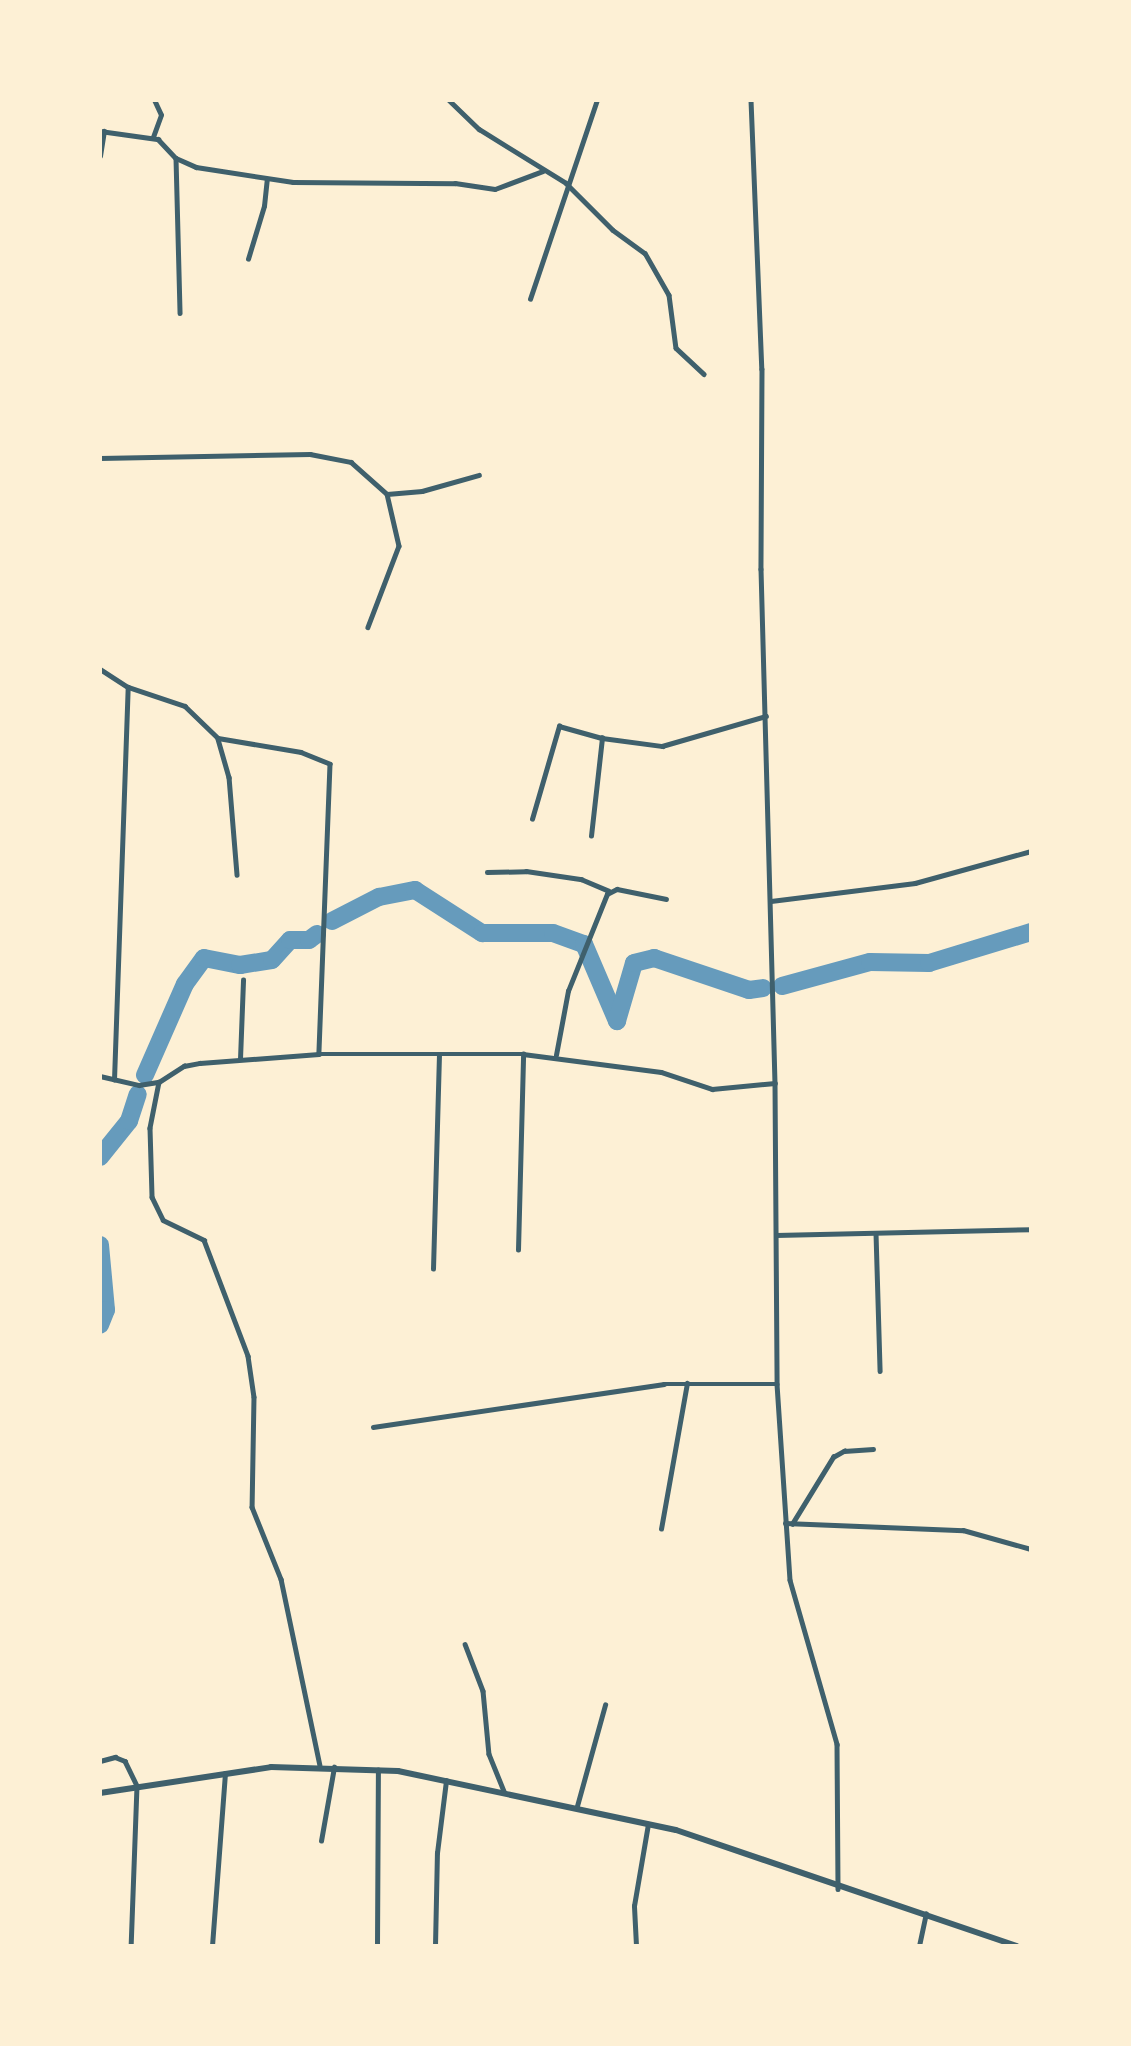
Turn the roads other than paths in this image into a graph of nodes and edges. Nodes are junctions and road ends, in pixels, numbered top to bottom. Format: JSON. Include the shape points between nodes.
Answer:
{"nodes":[{"id":1,"x":154,"y":100,"type":"edge"},
{"id":2,"x":449,"y":100,"type":"edge"},
{"id":3,"x":597,"y":100,"type":"edge"},
{"id":4,"x":751,"y":100,"type":"edge"},
{"id":5,"x":102,"y":131,"type":"edge"},
{"id":6,"x":153,"y":137,"type":"junction"},
{"id":7,"x":100,"y":156,"type":"edge"},
{"id":8,"x":176,"y":158,"type":"junction"},
{"id":9,"x":543,"y":171,"type":"junction"},
{"id":10,"x":267,"y":178,"type":"junction"},
{"id":11,"x":566,"y":183,"type":"junction"},
{"id":12,"x":248,"y":260,"type":"dead end"},
{"id":13,"x":530,"y":299,"type":"dead end"},
{"id":14,"x":180,"y":313,"type":"dead end"},
{"id":15,"x":704,"y":374,"type":"dead end"},
{"id":16,"x":100,"y":458,"type":"edge"},
{"id":17,"x":479,"y":475,"type":"dead end"},
{"id":18,"x":387,"y":494,"type":"junction"},
{"id":19,"x":368,"y":627,"type":"dead end"},
{"id":20,"x":100,"y":669,"type":"edge"},
{"id":21,"x":128,"y":687,"type":"junction"},
{"id":22,"x":766,"y":716,"type":"junction"},
{"id":23,"x":218,"y":738,"type":"junction"},
{"id":24,"x":602,"y":738,"type":"junction"},
{"id":25,"x":532,"y":819,"type":"dead end"},
{"id":26,"x":591,"y":836,"type":"dead end"},
{"id":27,"x":1031,"y":851,"type":"edge"},
{"id":28,"x":487,"y":872,"type":"dead end"},
{"id":29,"x":237,"y":874,"type":"dead end"},
{"id":30,"x":609,"y":891,"type":"junction"},
{"id":31,"x":666,"y":899,"type":"dead end"},
{"id":32,"x":771,"y":901,"type":"junction"},
{"id":33,"x":243,"y":980,"type":"dead end"},
{"id":34,"x":319,"y":1054,"type":"junction"},
{"id":35,"x":523,"y":1054,"type":"junction"},
{"id":36,"x":556,"y":1055,"type":"junction"},
{"id":37,"x":439,"y":1056,"type":"junction"},
{"id":38,"x":240,"y":1059,"type":"junction"},
{"id":39,"x":100,"y":1076,"type":"edge"},
{"id":40,"x":114,"y":1080,"type":"junction"},
{"id":41,"x":159,"y":1082,"type":"junction"},
{"id":42,"x":775,"y":1083,"type":"junction"},
{"id":43,"x":1031,"y":1229,"type":"edge"},
{"id":44,"x":876,"y":1233,"type":"junction"},
{"id":45,"x":776,"y":1235,"type":"junction"},
{"id":46,"x":518,"y":1250,"type":"dead end"},
{"id":47,"x":433,"y":1269,"type":"dead end"},
{"id":48,"x":880,"y":1371,"type":"dead end"},
{"id":49,"x":687,"y":1383,"type":"junction"},
{"id":50,"x":777,"y":1384,"type":"junction"},
{"id":51,"x":373,"y":1427,"type":"dead end"},
{"id":52,"x":873,"y":1449,"type":"dead end"},
{"id":53,"x":785,"y":1523,"type":"junction"},
{"id":54,"x":792,"y":1524,"type":"junction"},
{"id":55,"x":661,"y":1529,"type":"dead end"},
{"id":56,"x":1031,"y":1549,"type":"edge"},
{"id":57,"x":466,"y":1644,"type":"dead end"},
{"id":58,"x":605,"y":1704,"type":"dead end"},
{"id":59,"x":100,"y":1761,"type":"edge"},
{"id":60,"x":320,"y":1765,"type":"junction"},
{"id":61,"x":334,"y":1766,"type":"junction"},
{"id":62,"x":378,"y":1770,"type":"junction"},
{"id":63,"x":225,"y":1772,"type":"junction"},
{"id":64,"x":446,"y":1780,"type":"junction"},
{"id":65,"x":137,"y":1786,"type":"junction"},
{"id":66,"x":504,"y":1791,"type":"junction"},
{"id":67,"x":100,"y":1793,"type":"edge"},
{"id":68,"x":577,"y":1806,"type":"junction"},
{"id":69,"x":648,"y":1823,"type":"junction"},
{"id":70,"x":321,"y":1841,"type":"dead end"},
{"id":71,"x":838,"y":1889,"type":"junction"},
{"id":72,"x":926,"y":1913,"type":"junction"},
{"id":73,"x":131,"y":1946,"type":"edge"},
{"id":74,"x":212,"y":1946,"type":"edge"},
{"id":75,"x":377,"y":1946,"type":"edge"},
{"id":76,"x":435,"y":1946,"type":"edge"},
{"id":77,"x":636,"y":1946,"type":"edge"},
{"id":78,"x":919,"y":1946,"type":"edge"},
{"id":79,"x":1017,"y":1946,"type":"edge"}],
"edges":[{"from":1,"to":6,"type":"street","via":[[161,115]]},
{"from":2,"to":9,"type":"street","via":[[479,129]]},
{"from":3,"to":11,"type":"street"},
{"from":4,"to":22,"type":"street","via":[[761,321]]},
{"from":5,"to":6,"type":"street"},
{"from":5,"to":7,"type":"street"},
{"from":6,"to":8,"type":"street"},
{"from":8,"to":10,"type":"street","via":[[211,170]]},
{"from":8,"to":14,"type":"street"},
{"from":9,"to":10,"type":"street","via":[[495,189],[455,183]]},
{"from":9,"to":11,"type":"street"},
{"from":10,"to":12,"type":"street"},
{"from":11,"to":13,"type":"street"},
{"from":11,"to":15,"type":"street","via":[[613,230],[645,253],[670,295],[676,348]]},
{"from":16,"to":18,"type":"street","via":[[325,454],[351,462]]},
{"from":17,"to":18,"type":"street","via":[[422,491]]},
{"from":18,"to":19,"type":"street","via":[[399,551]]},
{"from":20,"to":21,"type":"street"},
{"from":21,"to":23,"type":"street","via":[[184,706]]},
{"from":21,"to":40,"type":"street"},
{"from":22,"to":24,"type":"street","via":[[662,746]]},
{"from":22,"to":32,"type":"street"},
{"from":23,"to":29,"type":"street","via":[[229,777]]},
{"from":23,"to":34,"type":"street","via":[[301,752],[324,759],[332,770]]},
{"from":24,"to":25,"type":"street","via":[[556,728]]},
{"from":24,"to":26,"type":"street"},
{"from":27,"to":32,"type":"street","via":[[892,888]]},
{"from":28,"to":30,"type":"street","via":[[526,871],[582,879]]},
{"from":30,"to":31,"type":"street"},
{"from":30,"to":36,"type":"street","via":[[571,980]]},
{"from":32,"to":42,"type":"street"},
{"from":33,"to":38,"type":"street"},
{"from":34,"to":37,"type":"street"},
{"from":34,"to":38,"type":"street"},
{"from":35,"to":36,"type":"street"},
{"from":35,"to":37,"type":"street"},
{"from":35,"to":46,"type":"street"},
{"from":36,"to":42,"type":"street","via":[[661,1072],[712,1088]]},
{"from":37,"to":47,"type":"street"},
{"from":38,"to":41,"type":"street","via":[[184,1066]]},
{"from":39,"to":40,"type":"street"},
{"from":40,"to":41,"type":"street","via":[[139,1085]]},
{"from":41,"to":60,"type":"street","via":[[150,1128],[152,1197],[163,1220],[204,1240],[248,1356],[254,1397],[252,1507],[281,1579]]},
{"from":42,"to":45,"type":"street"},
{"from":43,"to":44,"type":"street"},
{"from":44,"to":45,"type":"street"},
{"from":44,"to":48,"type":"street"},
{"from":45,"to":50,"type":"street"},
{"from":49,"to":50,"type":"street"},
{"from":49,"to":51,"type":"street"},
{"from":49,"to":55,"type":"street"},
{"from":50,"to":53,"type":"street"},
{"from":52,"to":54,"type":"street","via":[[844,1451],[833,1457]]},
{"from":53,"to":54,"type":"street"},
{"from":53,"to":71,"type":"street","via":[[793,1598],[837,1744]]},
{"from":54,"to":56,"type":"street","via":[[962,1530]]},
{"from":57,"to":66,"type":"street","via":[[484,1691],[489,1754]]},
{"from":58,"to":68,"type":"street"},
{"from":59,"to":65,"type":"street","via":[[115,1757],[125,1761]]},
{"from":60,"to":61,"type":"street"},
{"from":60,"to":63,"type":"street"},
{"from":61,"to":62,"type":"street"},
{"from":61,"to":70,"type":"street"},
{"from":62,"to":64,"type":"street"},
{"from":62,"to":75,"type":"street"},
{"from":63,"to":65,"type":"street"},
{"from":63,"to":74,"type":"street"},
{"from":64,"to":66,"type":"street"},
{"from":64,"to":76,"type":"street","via":[[437,1853]]},
{"from":65,"to":67,"type":"street"},
{"from":65,"to":73,"type":"street"},
{"from":66,"to":68,"type":"street"},
{"from":68,"to":69,"type":"street"},
{"from":69,"to":71,"type":"street"},
{"from":69,"to":77,"type":"street","via":[[634,1906]]},
{"from":71,"to":72,"type":"street"},
{"from":72,"to":78,"type":"street"},
{"from":72,"to":79,"type":"street"}]}
